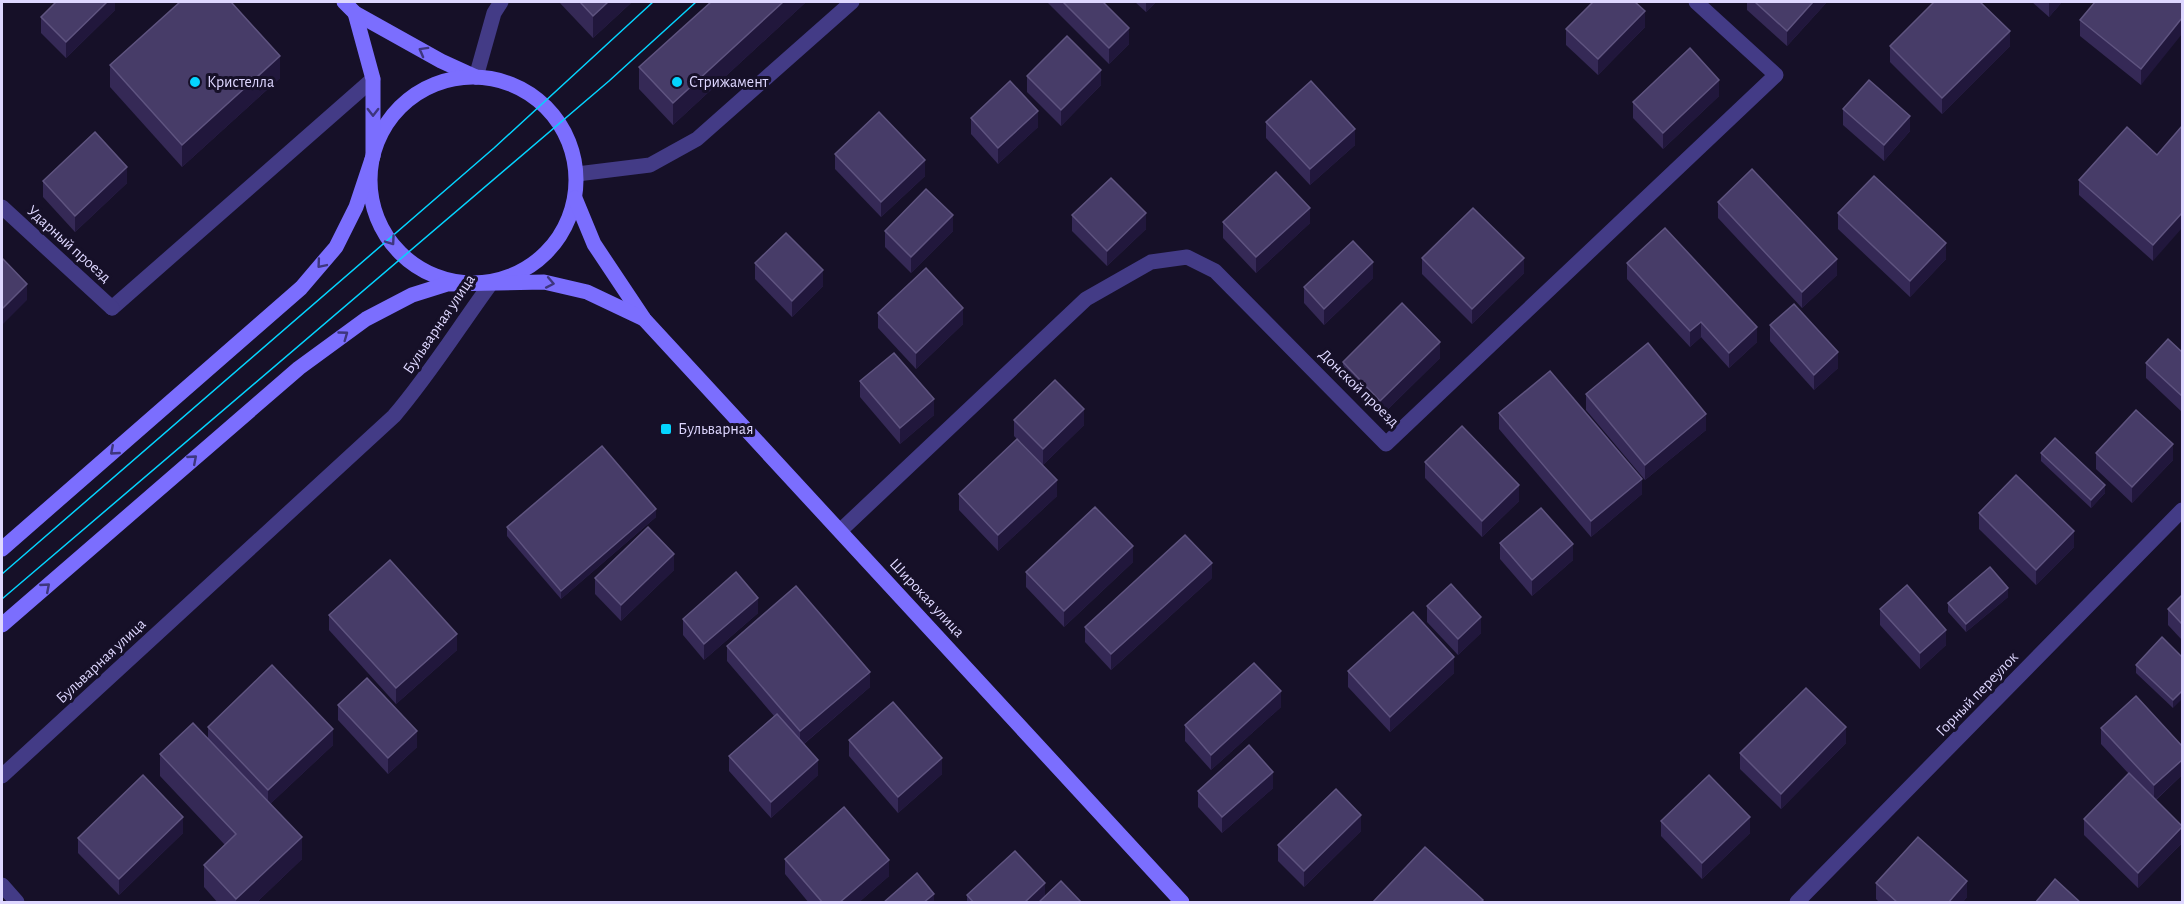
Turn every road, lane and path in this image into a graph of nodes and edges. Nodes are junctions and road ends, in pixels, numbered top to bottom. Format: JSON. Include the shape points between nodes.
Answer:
{"nodes":[{"id":1,"x":344,"y":2,"type":"edge"},
{"id":2,"x":501,"y":2,"type":"edge"},
{"id":3,"x":852,"y":2,"type":"edge"},
{"id":4,"x":1696,"y":2,"type":"edge"},
{"id":5,"x":355,"y":14,"type":"junction"},
{"id":6,"x":476,"y":77,"type":"junction"},
{"id":7,"x":373,"y":79,"type":"junction"},
{"id":8,"x":373,"y":156,"type":"junction"},
{"id":9,"x":577,"y":174,"type":"junction"},
{"id":10,"x":575,"y":198,"type":"junction"},
{"id":11,"x":2,"y":207,"type":"edge"},
{"id":12,"x":492,"y":282,"type":"junction"},
{"id":13,"x":644,"y":319,"type":"junction"},
{"id":14,"x":2182,"y":510,"type":"edge"},
{"id":15,"x":841,"y":530,"type":"junction"},
{"id":16,"x":2,"y":549,"type":"edge"},
{"id":17,"x":2,"y":625,"type":"edge"},
{"id":18,"x":2,"y":776,"type":"edge"},
{"id":19,"x":2,"y":885,"type":"edge"},
{"id":20,"x":17,"y":903,"type":"edge"},
{"id":21,"x":1182,"y":903,"type":"edge"},
{"id":22,"x":1797,"y":903,"type":"edge"}],
"edges":[{"from":1,"to":5,"type":"main road"},
{"from":2,"to":6,"type":"street","via":[[494,13]]},
{"from":3,"to":9,"type":"street","via":[[697,139],[650,165]]},
{"from":4,"to":15,"type":"street","name":"Донской проезд","via":[[1776,75],[1386,444],[1215,271],[1187,257],[1151,262],[1086,299]]},
{"from":6,"to":5,"type":"main road","one_way":true},
{"from":5,"to":7,"type":"main road"},
{"from":6,"to":8,"type":"main road","via":[[448,80],[415,96],[383,130]]},
{"from":6,"to":9,"type":"main road","via":[[506,82],[542,104],[555,117],[570,144]]},
{"from":7,"to":8,"type":"main road","one_way":true},
{"from":7,"to":11,"type":"street","name":"Ударный проезд","via":[[112,308]]},
{"from":8,"to":12,"type":"main road","one_way":true,"via":[[371,190],[379,223],[399,251],[425,271],[458,282]]},
{"from":8,"to":16,"type":"main road","one_way":true,"via":[[356,207],[336,247],[301,288]]},
{"from":9,"to":10,"type":"main road"},
{"from":10,"to":12,"type":"main road","via":[[565,227],[546,253],[521,271]]},
{"from":10,"to":13,"type":"main road","name":"Широкая улица","via":[[594,244]]},
{"from":12,"to":13,"type":"main road","name":"Широкая улица","one_way":true,"via":[[544,282],[587,292]]},
{"from":17,"to":12,"type":"main road","name":"Бульварная улица","one_way":true,"via":[[299,368],[366,319],[412,295],[447,284]]},
{"from":12,"to":18,"type":"street","name":"Бульварная улица","via":[[428,376],[394,416]]},
{"from":13,"to":15,"type":"main road","name":"Широкая улица"},
{"from":14,"to":22,"type":"street","name":"Горный переулок"},
{"from":15,"to":21,"type":"main road","name":"Широкая улица"},
{"from":19,"to":20,"type":"street"}]}
